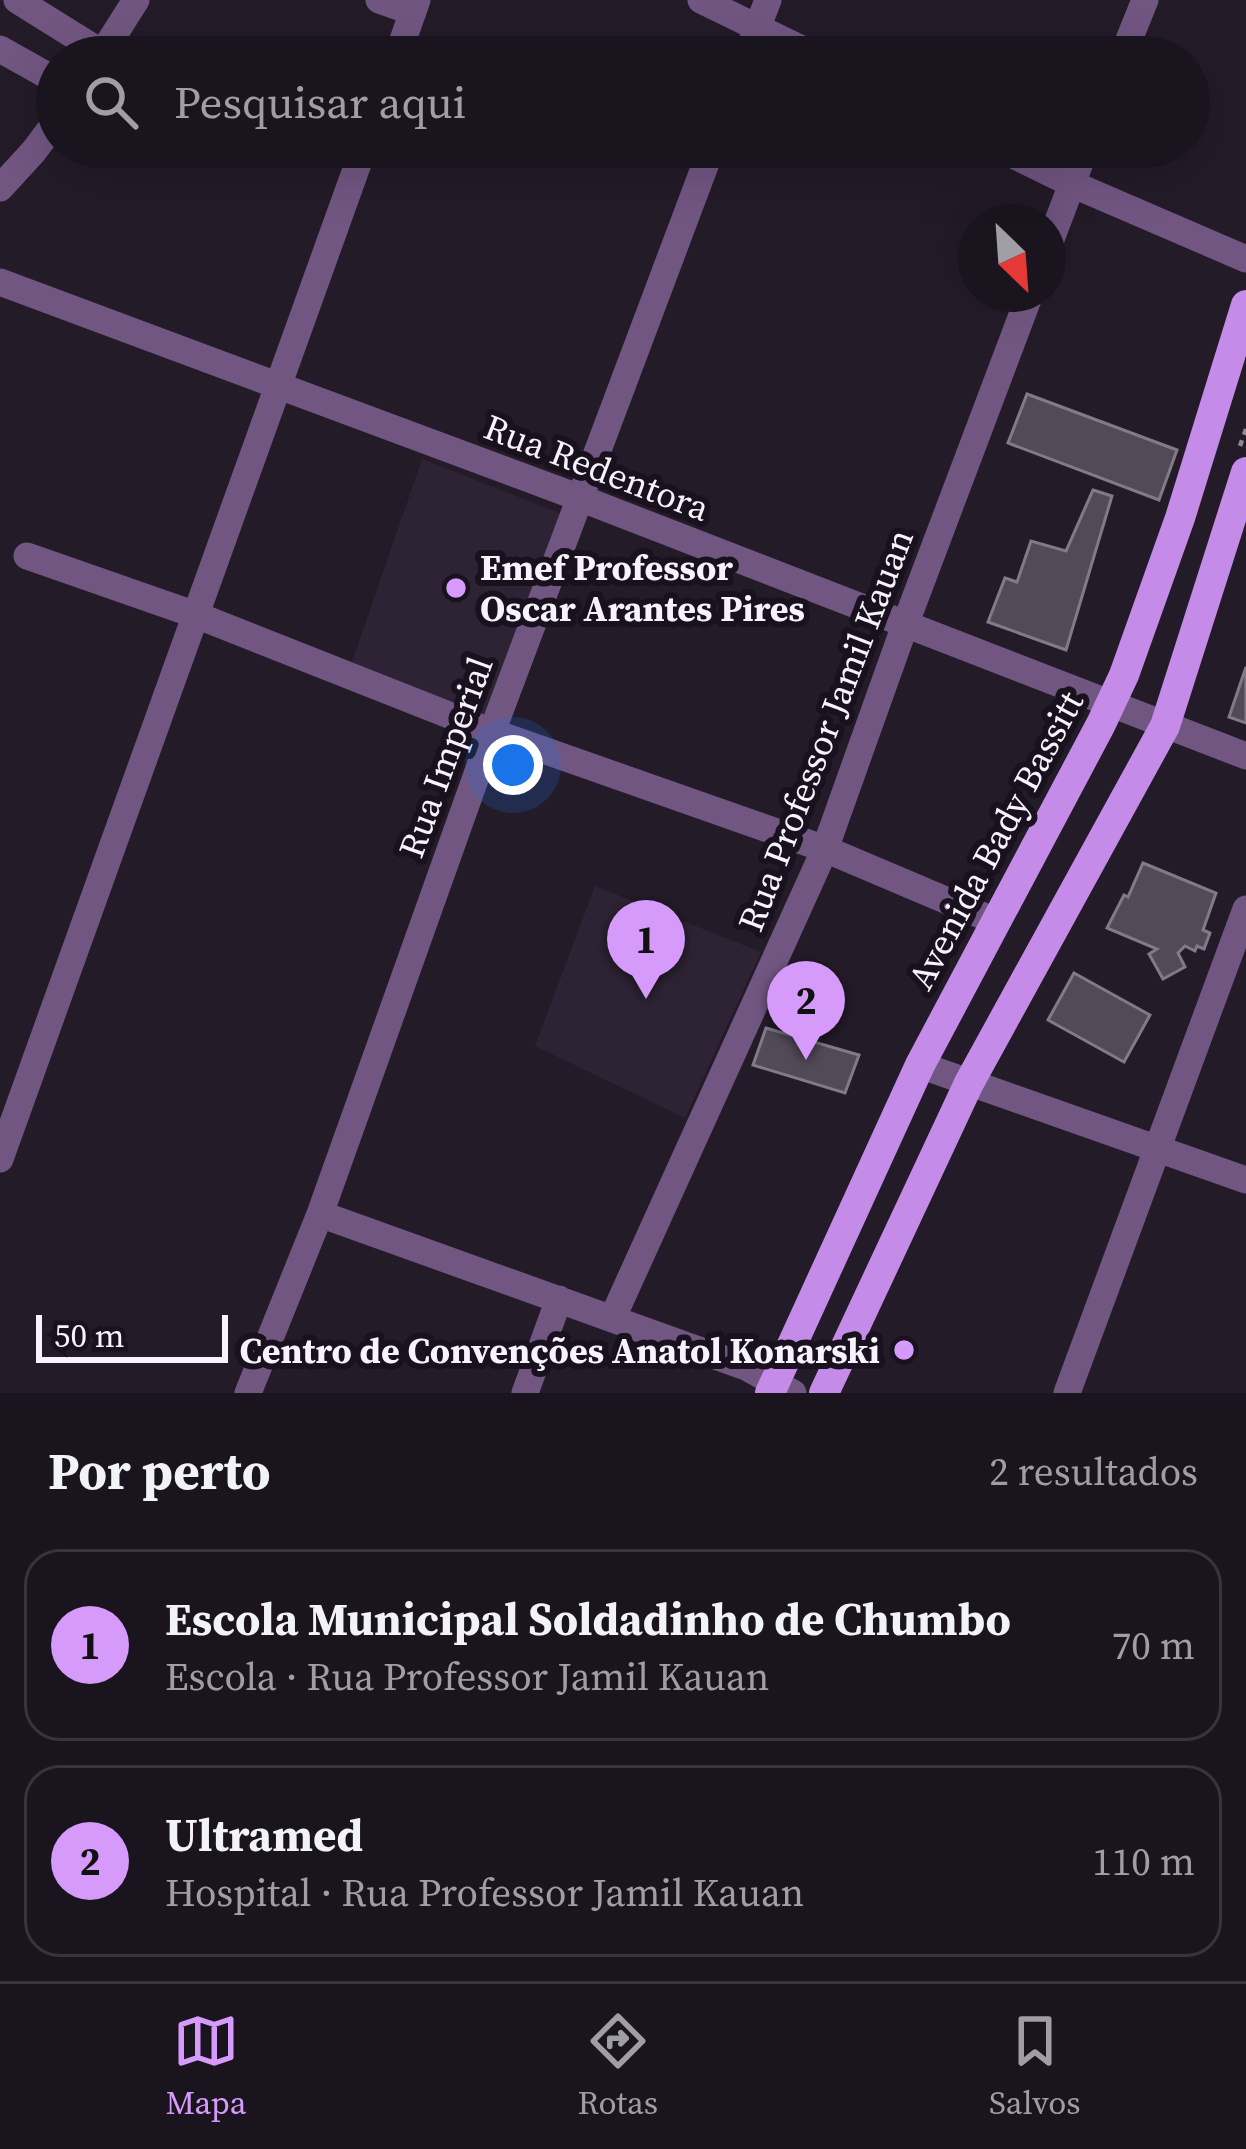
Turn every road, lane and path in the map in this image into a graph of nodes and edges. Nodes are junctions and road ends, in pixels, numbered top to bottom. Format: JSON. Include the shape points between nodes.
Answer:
{"nodes":[{"id":1,"x":17,"y":0,"type":"edge"},
{"id":2,"x":136,"y":0,"type":"edge"},
{"id":3,"x":380,"y":0,"type":"edge"},
{"id":4,"x":701,"y":0,"type":"edge"},
{"id":5,"x":1145,"y":0,"type":"edge"},
{"id":6,"x":415,"y":6,"type":"edge"},
{"id":7,"x":763,"y":13,"type":"edge"},
{"id":8,"x":72,"y":36,"type":"edge"},
{"id":9,"x":113,"y":36,"type":"edge"},
{"id":10,"x":404,"y":36,"type":"edge"},
{"id":11,"x":792,"y":36,"type":"edge"},
{"id":12,"x":1130,"y":36,"type":"edge"},
{"id":13,"x":0,"y":49,"type":"edge"},
{"id":14,"x":36,"y":69,"type":"edge"},
{"id":15,"x":36,"y":148,"type":"edge"},
{"id":16,"x":356,"y":168,"type":"edge"},
{"id":17,"x":704,"y":168,"type":"edge"},
{"id":18,"x":1040,"y":168,"type":"edge"},
{"id":19,"x":1078,"y":168,"type":"edge"},
{"id":20,"x":1072,"y":184,"type":"junction"},
{"id":21,"x":0,"y":188,"type":"edge"},
{"id":22,"x":1064,"y":204,"type":"edge"},
{"id":23,"x":1246,"y":259,"type":"edge"},
{"id":24,"x":0,"y":282,"type":"edge"},
{"id":25,"x":1246,"y":305,"type":"edge"},
{"id":26,"x":1023,"y":312,"type":"edge"},
{"id":27,"x":278,"y":384,"type":"junction"},
{"id":28,"x":1246,"y":472,"type":"edge"},
{"id":29,"x":580,"y":498,"type":"junction"},
{"id":30,"x":27,"y":556,"type":"dead end"},
{"id":31,"x":196,"y":615,"type":"junction"},
{"id":32,"x":904,"y":625,"type":"junction"},
{"id":33,"x":1111,"y":705,"type":"junction"},
{"id":34,"x":1165,"y":726,"type":"junction"},
{"id":35,"x":492,"y":732,"type":"junction"},
{"id":36,"x":1246,"y":756,"type":"edge"},
{"id":37,"x":825,"y":849,"type":"junction"},
{"id":38,"x":1246,"y":909,"type":"edge"},
{"id":39,"x":995,"y":921,"type":"junction"},
{"id":40,"x":920,"y":1065,"type":"junction"},
{"id":41,"x":969,"y":1083,"type":"junction"},
{"id":42,"x":10,"y":1096,"type":"edge"},
{"id":43,"x":1157,"y":1149,"type":"junction"},
{"id":44,"x":0,"y":1159,"type":"edge"},
{"id":45,"x":1246,"y":1180,"type":"edge"},
{"id":46,"x":320,"y":1214,"type":"junction"},
{"id":47,"x":559,"y":1298,"type":"junction"},
{"id":48,"x":613,"y":1317,"type":"junction"},
{"id":49,"x":779,"y":1389,"type":"edge"},
{"id":50,"x":248,"y":1393,"type":"edge"},
{"id":51,"x":525,"y":1393,"type":"edge"},
{"id":52,"x":824,"y":1393,"type":"edge"},
{"id":53,"x":1067,"y":1393,"type":"edge"}],
"edges":[{"from":1,"to":8,"type":"street"},
{"from":2,"to":9,"type":"street"},
{"from":3,"to":6,"type":"street"},
{"from":4,"to":7,"type":"street"},
{"from":5,"to":12,"type":"street"},
{"from":6,"to":10,"type":"street"},
{"from":7,"to":11,"type":"street"},
{"from":13,"to":14,"type":"street"},
{"from":15,"to":21,"type":"street"},
{"from":16,"to":27,"type":"street"},
{"from":17,"to":29,"type":"street","name":"Rua Imperial"},
{"from":18,"to":20,"type":"street"},
{"from":19,"to":20,"type":"street"},
{"from":20,"to":22,"type":"street"},
{"from":20,"to":23,"type":"street"},
{"from":24,"to":27,"type":"street","name":"Rua Redentora"},
{"from":25,"to":33,"type":"main road","name":"Avenida Bady Bassitt"},
{"from":26,"to":32,"type":"street","name":"Rua Professor Jamil Kauan"},
{"from":27,"to":29,"type":"street","name":"Rua Redentora"},
{"from":27,"to":31,"type":"street"},
{"from":28,"to":34,"type":"main road"},
{"from":29,"to":32,"type":"street","name":"Rua Redentora"},
{"from":29,"to":35,"type":"street","name":"Rua Imperial"},
{"from":30,"to":31,"type":"street"},
{"from":31,"to":35,"type":"street"},
{"from":31,"to":42,"type":"street"},
{"from":32,"to":33,"type":"street","name":"Rua Redentora"},
{"from":32,"to":37,"type":"street","name":"Rua Professor Jamil Kauan"},
{"from":33,"to":34,"type":"street","name":"Rua Redentora"},
{"from":33,"to":39,"type":"main road","name":"Avenida Bady Bassitt"},
{"from":34,"to":36,"type":"street","name":"Rua Redentora"},
{"from":34,"to":41,"type":"main road"},
{"from":35,"to":37,"type":"street"},
{"from":35,"to":46,"type":"street","name":"Rua Imperial"},
{"from":37,"to":39,"type":"street"},
{"from":37,"to":48,"type":"street","name":"Rua Professor Jamil Kauan"},
{"from":38,"to":43,"type":"street"},
{"from":39,"to":40,"type":"main road","name":"Avenida Bady Bassitt"},
{"from":40,"to":41,"type":"street"},
{"from":40,"to":49,"type":"main road","name":"Avenida Bady Bassitt"},
{"from":41,"to":43,"type":"street"},
{"from":41,"to":52,"type":"main road"},
{"from":42,"to":44,"type":"street"},
{"from":43,"to":45,"type":"street"},
{"from":43,"to":53,"type":"street"},
{"from":46,"to":47,"type":"street"},
{"from":46,"to":50,"type":"street","name":"Rua Imperial"},
{"from":47,"to":48,"type":"street"},
{"from":47,"to":51,"type":"street"},
{"from":48,"to":49,"type":"street","via":[[746,1366]]}]}
